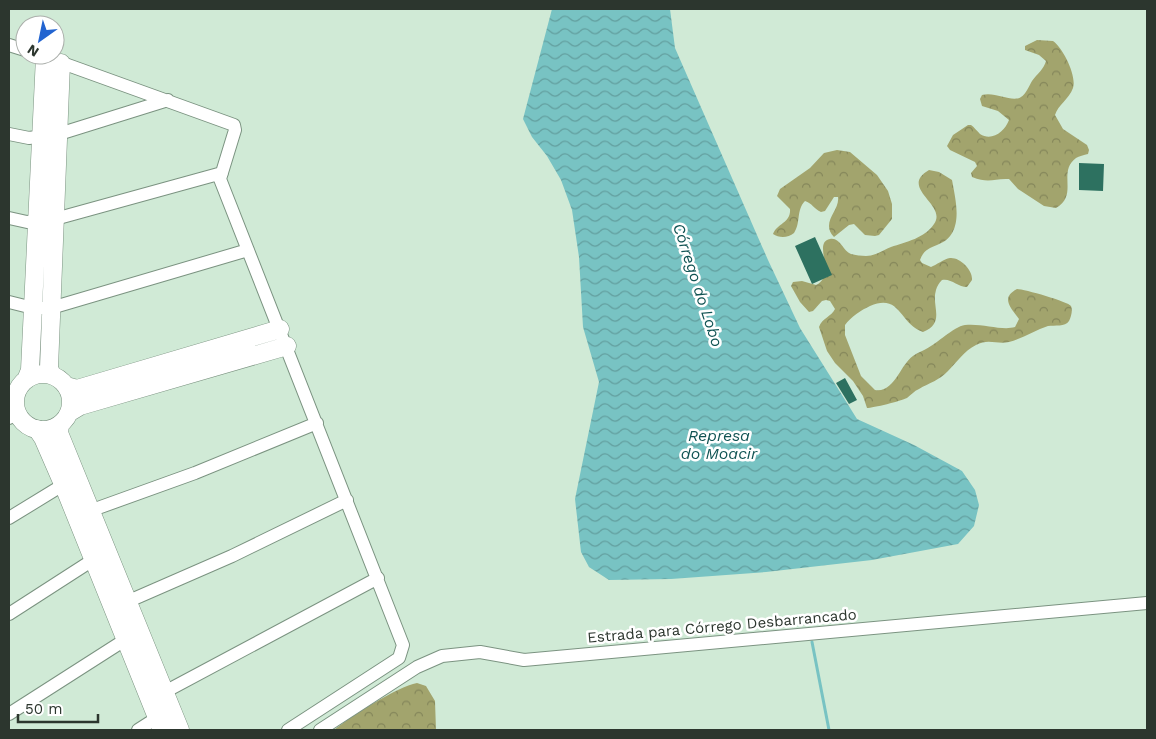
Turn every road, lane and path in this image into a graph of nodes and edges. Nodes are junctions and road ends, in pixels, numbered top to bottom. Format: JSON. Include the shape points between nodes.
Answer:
{"nodes":[{"id":1,"x":65,"y":64,"type":"edge"},
{"id":2,"x":42,"y":65,"type":"edge"},
{"id":3,"x":62,"y":65,"type":"edge"},
{"id":4,"x":168,"y":100,"type":"junction"},
{"id":5,"x":9,"y":134,"type":"edge"},
{"id":6,"x":59,"y":134,"type":"junction"},
{"id":7,"x":41,"y":136,"type":"junction"},
{"id":8,"x":222,"y":173,"type":"junction"},
{"id":9,"x":9,"y":218,"type":"edge"},
{"id":10,"x":55,"y":219,"type":"junction"},
{"id":11,"x":37,"y":221,"type":"junction"},
{"id":12,"x":248,"y":250,"type":"junction"},
{"id":13,"x":9,"y":302,"type":"edge"},
{"id":14,"x":33,"y":308,"type":"junction"},
{"id":15,"x":51,"y":308,"type":"junction"},
{"id":16,"x":280,"y":329,"type":"junction"},
{"id":17,"x":287,"y":346,"type":"junction"},
{"id":18,"x":52,"y":375,"type":"junction"},
{"id":19,"x":18,"y":386,"type":"edge"},
{"id":20,"x":66,"y":386,"type":"junction"},
{"id":21,"x":12,"y":414,"type":"edge"},
{"id":22,"x":65,"y":418,"type":"junction"},
{"id":23,"x":317,"y":423,"type":"junction"},
{"id":24,"x":37,"y":430,"type":"junction"},
{"id":25,"x":70,"y":480,"type":"junction"},
{"id":26,"x":347,"y":500,"type":"junction"},
{"id":27,"x":83,"y":514,"type":"junction"},
{"id":28,"x":9,"y":518,"type":"edge"},
{"id":29,"x":100,"y":555,"type":"junction"},
{"id":30,"x":378,"y":578,"type":"junction"},
{"id":31,"x":1147,"y":603,"type":"edge"},
{"id":32,"x":120,"y":605,"type":"junction"},
{"id":33,"x":9,"y":614,"type":"edge"},
{"id":34,"x":132,"y":635,"type":"junction"},
{"id":35,"x":161,"y":710,"type":"edge"},
{"id":36,"x":9,"y":714,"type":"edge"},
{"id":37,"x":138,"y":730,"type":"edge"},
{"id":38,"x":180,"y":730,"type":"edge"},
{"id":39,"x":288,"y":730,"type":"edge"},
{"id":40,"x":320,"y":730,"type":"edge"}],
"edges":[{"from":1,"to":4,"type":"street"},
{"from":2,"to":7,"type":"street"},
{"from":3,"to":6,"type":"street"},
{"from":4,"to":6,"type":"street"},
{"from":4,"to":8,"type":"street","via":[[234,125]]},
{"from":5,"to":7,"type":"street","via":[[29,138]]},
{"from":6,"to":7,"type":"street"},
{"from":6,"to":10,"type":"street"},
{"from":7,"to":11,"type":"street"},
{"from":8,"to":10,"type":"street"},
{"from":8,"to":12,"type":"street","via":[[221,182]]},
{"from":9,"to":11,"type":"street"},
{"from":10,"to":11,"type":"street"},
{"from":10,"to":15,"type":"street"},
{"from":11,"to":14,"type":"street"},
{"from":12,"to":15,"type":"street"},
{"from":12,"to":16,"type":"street"},
{"from":13,"to":14,"type":"street"},
{"from":14,"to":15,"type":"street"},
{"from":14,"to":19,"type":"street","via":[[30,370]]},
{"from":15,"to":18,"type":"street","via":[[49,368]]},
{"from":16,"to":17,"type":"street"},
{"from":16,"to":20,"type":"street","via":[[77,389]]},
{"from":17,"to":22,"type":"street","via":[[80,406]]},
{"from":17,"to":23,"type":"street"},
{"from":18,"to":19,"type":"street","via":[[40,374]]},
{"from":18,"to":20,"type":"street"},
{"from":19,"to":21,"type":"street"},
{"from":20,"to":22,"type":"street","via":[[71,398]]},
{"from":21,"to":24,"type":"street"},
{"from":22,"to":24,"type":"street","via":[[46,430]]},
{"from":22,"to":25,"type":"street","via":[[59,433]]},
{"from":23,"to":26,"type":"street"},
{"from":23,"to":27,"type":"street"},
{"from":24,"to":25,"type":"street"},
{"from":25,"to":27,"type":"street"},
{"from":25,"to":28,"type":"street"},
{"from":26,"to":30,"type":"street"},
{"from":26,"to":32,"type":"street","via":[[232,556]]},
{"from":27,"to":29,"type":"street"},
{"from":29,"to":32,"type":"street"},
{"from":29,"to":33,"type":"street"},
{"from":30,"to":35,"type":"street"},
{"from":30,"to":39,"type":"street","via":[[403,645],[399,658]]},
{"from":31,"to":40,"type":"street","name":"Estrada para Córrego Desbarrancado","via":[[524,660],[480,652],[442,656],[417,667]]},
{"from":32,"to":34,"type":"street"},
{"from":34,"to":35,"type":"street"},
{"from":34,"to":36,"type":"street"},
{"from":35,"to":37,"type":"street"},
{"from":35,"to":38,"type":"street"}]}
